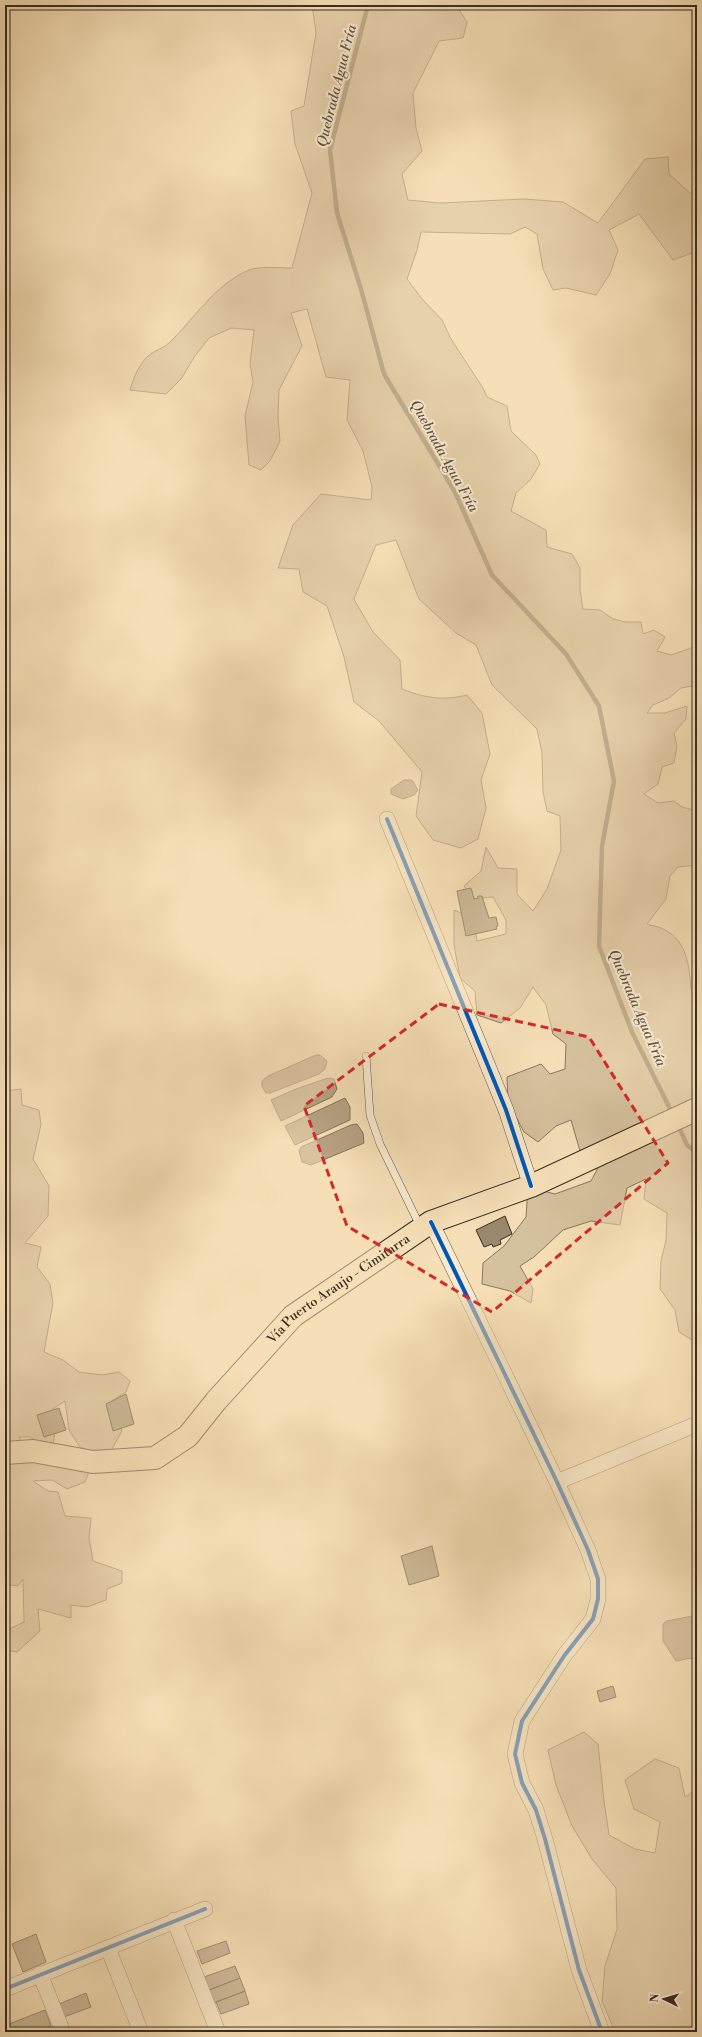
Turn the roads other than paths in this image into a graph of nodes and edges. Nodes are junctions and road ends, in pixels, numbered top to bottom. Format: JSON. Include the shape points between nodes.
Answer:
{"nodes":[{"id":1,"x":387,"y":819,"type":"dead end"},
{"id":2,"x":366,"y":1056,"type":"dead end"},
{"id":3,"x":696,"y":1110,"type":"edge"},
{"id":4,"x":531,"y":1186,"type":"junction"},
{"id":5,"x":426,"y":1225,"type":"junction"},
{"id":6,"x":697,"y":1424,"type":"edge"},
{"id":7,"x":5,"y":1453,"type":"edge"},
{"id":8,"x":557,"y":1482,"type":"junction"},
{"id":9,"x":205,"y":1909,"type":"dead end"},
{"id":10,"x":174,"y":1920,"type":"junction"},
{"id":11,"x":108,"y":1948,"type":"junction"},
{"id":12,"x":40,"y":1974,"type":"junction"},
{"id":13,"x":5,"y":1989,"type":"edge"},
{"id":14,"x":63,"y":2032,"type":"edge"},
{"id":15,"x":141,"y":2032,"type":"edge"},
{"id":16,"x":218,"y":2032,"type":"edge"},
{"id":17,"x":602,"y":2032,"type":"edge"}],
"edges":[{"from":1,"to":4,"type":"street","via":[[506,1110]]},
{"from":2,"to":5,"type":"lane","via":[[370,1115],[380,1144]]},
{"from":3,"to":4,"type":"main road","name":"Vía Puerto Araujo - Cimitarra"},
{"from":4,"to":5,"type":"main road","name":"Vía Puerto Araujo - Cimitarra"},
{"from":5,"to":7,"type":"main road","name":"Vía Puerto Araujo - Cimitarra","via":[[293,1316],[188,1436],[155,1458],[93,1462],[33,1451]]},
{"from":5,"to":8,"type":"street"},
{"from":6,"to":8,"type":"street"},
{"from":8,"to":17,"type":"street","via":[[598,1579],[598,1599],[593,1618],[564,1656],[522,1721],[515,1754],[522,1783],[536,1810],[545,1839],[579,1970]]},
{"from":9,"to":10,"type":"street"},
{"from":10,"to":11,"type":"street"},
{"from":10,"to":16,"type":"street"},
{"from":11,"to":12,"type":"street"},
{"from":11,"to":15,"type":"street"},
{"from":12,"to":13,"type":"street"},
{"from":12,"to":14,"type":"street"}]}
